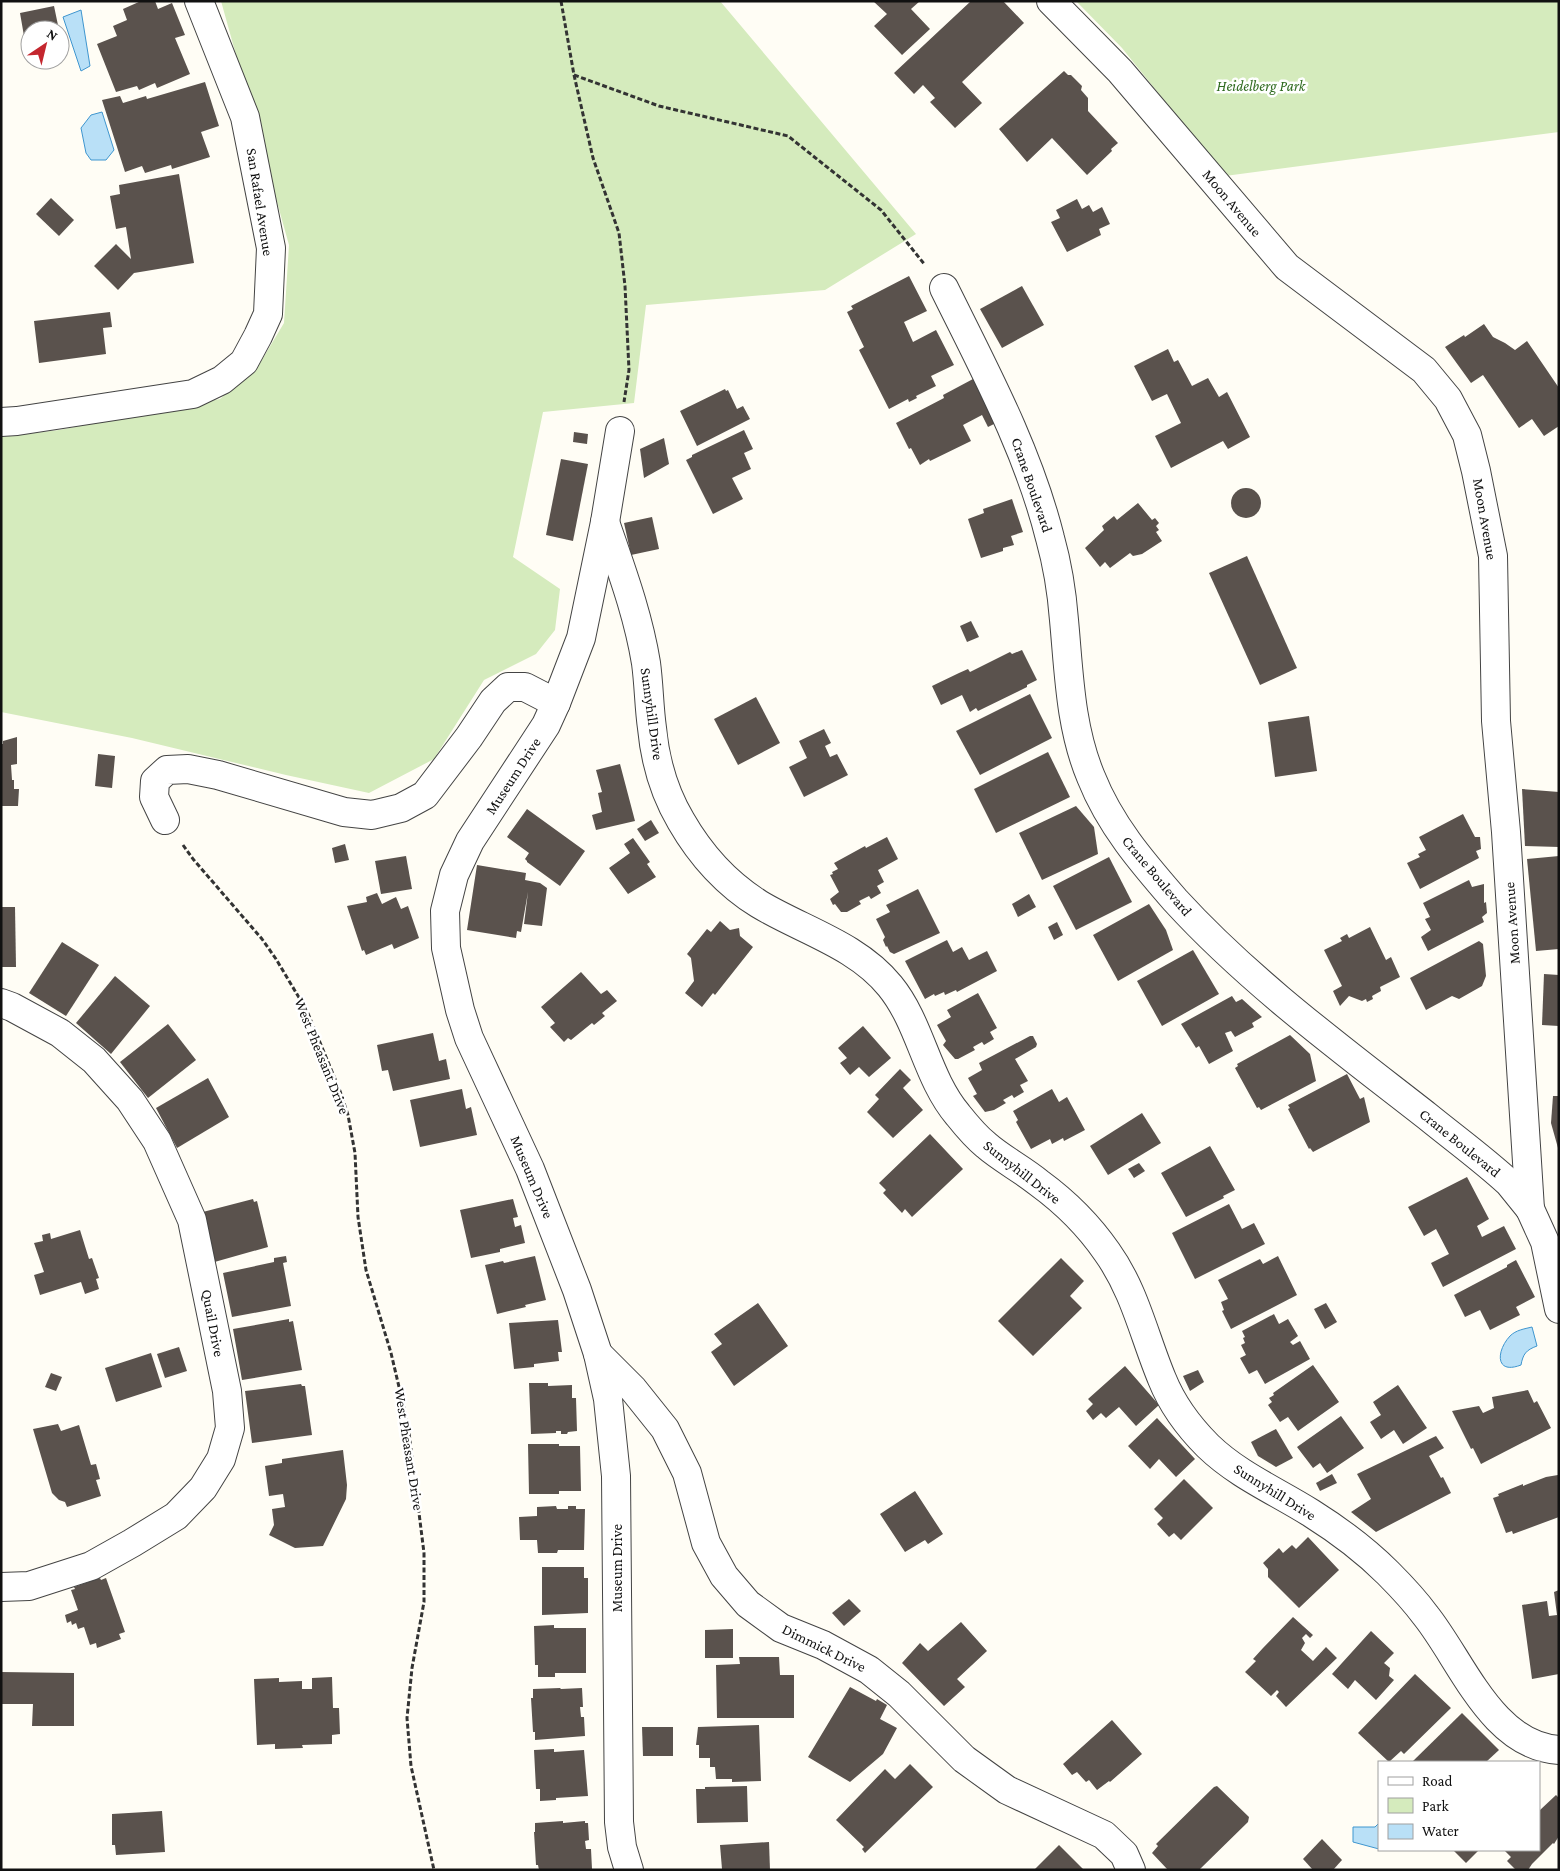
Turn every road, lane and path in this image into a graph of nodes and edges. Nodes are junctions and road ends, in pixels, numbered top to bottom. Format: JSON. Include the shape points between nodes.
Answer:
{"nodes":[{"id":1,"x":199,"y":1,"type":"edge"},
{"id":2,"x":561,"y":1,"type":"edge"},
{"id":3,"x":1051,"y":1,"type":"edge"},
{"id":4,"x":574,"y":75,"type":"junction"},
{"id":5,"x":944,"y":288,"type":"joint"},
{"id":6,"x":1,"y":422,"type":"edge"},
{"id":7,"x":620,"y":431,"type":"joint"},
{"id":8,"x":605,"y":522,"type":"junction"},
{"id":9,"x":556,"y":703,"type":"junction"},
{"id":10,"x":165,"y":820,"type":"joint"},
{"id":11,"x":1,"y":1003,"type":"edge"},
{"id":12,"x":1530,"y":1209,"type":"junction"},
{"id":13,"x":1559,"y":1309,"type":"edge"},
{"id":14,"x":598,"y":1354,"type":"junction"},
{"id":15,"x":1,"y":1587,"type":"edge"},
{"id":16,"x":1559,"y":1750,"type":"edge"},
{"id":17,"x":434,"y":1870,"type":"edge"},
{"id":18,"x":629,"y":1870,"type":"edge"},
{"id":19,"x":1131,"y":1870,"type":"edge"}],
"edges":[{"from":1,"to":6,"type":"street","name":"San Rafael Avenue","via":[[246,117],[271,248],[268,314],[258,336],[244,362],[222,380],[193,394]]},
{"from":2,"to":4,"type":"path"},
{"from":3,"to":12,"type":"street","name":"Moon Avenue","via":[[1120,71],[1287,267],[1424,370],[1448,399],[1467,435],[1493,556],[1496,721]]},
{"from":4,"to":5,"type":"path","via":[[659,106],[788,136],[881,210]]},
{"from":4,"to":7,"type":"path","via":[[593,158],[619,233],[625,286],[628,370]]},
{"from":5,"to":12,"type":"street","name":"Crane Boulevard","via":[[1005,412],[1031,476],[1051,539],[1064,616],[1076,730],[1090,777],[1112,820],[1139,860],[1201,928],[1254,977],[1496,1171]]},
{"from":7,"to":8,"type":"street","name":"Museum Drive"},
{"from":8,"to":9,"type":"street","name":"Museum Drive","via":[[582,638]]},
{"from":8,"to":16,"type":"street","name":"Sunnyhill Drive","via":[[634,605],[646,666],[652,733],[662,778],[680,819],[700,850],[725,877],[758,903],[865,962],[888,984],[910,1014],[932,1073],[954,1111],[984,1144],[1041,1184],[1079,1217],[1108,1253],[1131,1293],[1163,1382],[1184,1418],[1209,1447],[1238,1470],[1352,1541],[1389,1574],[1427,1616],[1502,1724],[1524,1740]]},
{"from":9,"to":10,"type":"street","via":[[525,687],[508,687],[493,701],[425,795],[401,808],[372,814],[344,812],[218,775],[188,769],[167,770],[155,781],[154,797]]},
{"from":9,"to":14,"type":"street","name":"Museum Drive","via":[[541,733],[470,841],[454,875],[445,911],[446,948],[469,1038],[530,1169]]},
{"from":10,"to":17,"type":"path","name":"West Pheasant Drive","via":[[276,959],[307,1011],[348,1115],[355,1153],[358,1217],[366,1270],[392,1353],[408,1425],[424,1553],[424,1602],[407,1718],[411,1766]]},
{"from":11,"to":15,"type":"street","name":"Quail Drive","via":[[60,1034],[94,1060],[130,1100],[157,1141],[192,1220],[226,1391],[230,1428],[220,1459],[203,1488],[176,1516],[91,1566],[29,1586]]},
{"from":12,"to":13,"type":"street","name":"Crane Boulevard","via":[[1545,1242]]},
{"from":14,"to":18,"type":"street","name":"Museum Drive","via":[[608,1399],[616,1476],[619,1822]]},
{"from":14,"to":19,"type":"street","name":"Dimmick Drive","via":[[633,1389],[665,1429],[687,1473],[706,1543],[724,1576],[748,1604],[781,1628],[823,1645],[869,1670],[899,1694],[964,1759],[1008,1790],[1104,1835],[1124,1854]]}]}
